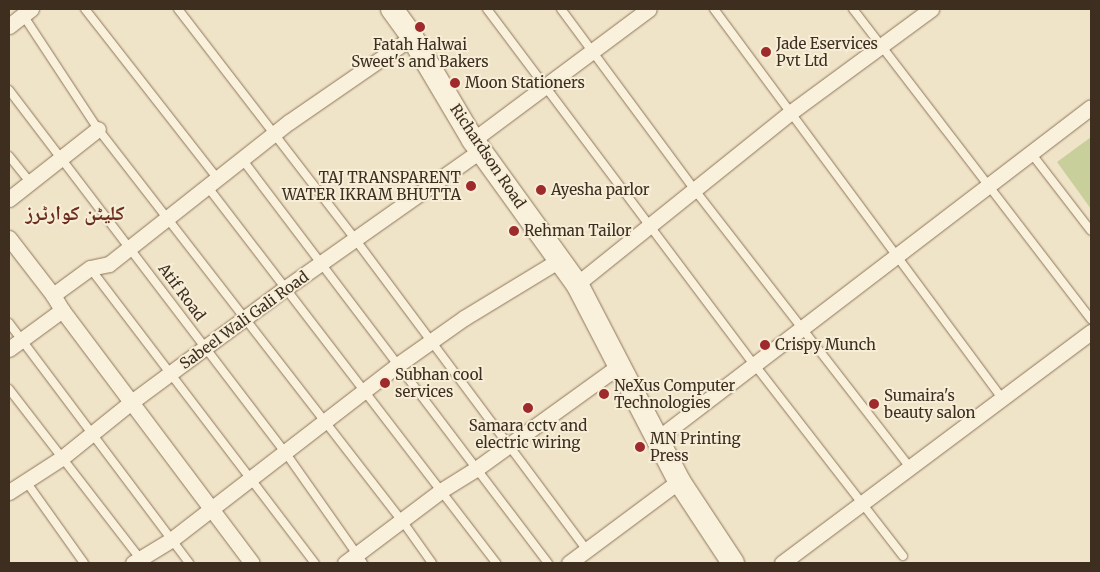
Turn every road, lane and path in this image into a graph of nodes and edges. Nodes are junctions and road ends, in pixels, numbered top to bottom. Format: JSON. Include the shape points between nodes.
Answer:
{"nodes":[{"id":1,"x":85,"y":9,"type":"edge"},
{"id":2,"x":178,"y":9,"type":"edge"},
{"id":3,"x":392,"y":9,"type":"edge"},
{"id":4,"x":487,"y":9,"type":"edge"},
{"id":5,"x":561,"y":9,"type":"edge"},
{"id":6,"x":649,"y":9,"type":"edge"},
{"id":7,"x":714,"y":9,"type":"edge"},
{"id":8,"x":853,"y":9,"type":"edge"},
{"id":9,"x":930,"y":9,"type":"edge"},
{"id":10,"x":27,"y":12,"type":"edge"},
{"id":11,"x":9,"y":26,"type":"edge"},
{"id":12,"x":412,"y":38,"type":"junction"},
{"id":13,"x":881,"y":45,"type":"junction"},
{"id":14,"x":593,"y":51,"type":"junction"},
{"id":15,"x":545,"y":87,"type":"junction"},
{"id":16,"x":9,"y":90,"type":"edge"},
{"id":17,"x":1090,"y":110,"type":"edge"},
{"id":18,"x":791,"y":112,"type":"junction"},
{"id":19,"x":98,"y":129,"type":"junction"},
{"id":20,"x":274,"y":134,"type":"junction"},
{"id":21,"x":477,"y":145,"type":"junction"},
{"id":22,"x":1031,"y":153,"type":"junction"},
{"id":23,"x":9,"y":156,"type":"edge"},
{"id":24,"x":61,"y":157,"type":"junction"},
{"id":25,"x":242,"y":159,"type":"junction"},
{"id":26,"x":30,"y":182,"type":"junction"},
{"id":27,"x":212,"y":182,"type":"junction"},
{"id":28,"x":989,"y":185,"type":"junction"},
{"id":29,"x":694,"y":189,"type":"junction"},
{"id":30,"x":9,"y":199,"type":"edge"},
{"id":31,"x":167,"y":218,"type":"junction"},
{"id":32,"x":649,"y":225,"type":"junction"},
{"id":33,"x":1091,"y":231,"type":"edge"},
{"id":34,"x":9,"y":238,"type":"edge"},
{"id":35,"x":355,"y":238,"type":"junction"},
{"id":36,"x":130,"y":246,"type":"junction"},
{"id":37,"x":898,"y":255,"type":"junction"},
{"id":38,"x":561,"y":259,"type":"junction"},
{"id":39,"x":320,"y":265,"type":"junction"},
{"id":40,"x":90,"y":268,"type":"junction"},
{"id":41,"x":577,"y":284,"type":"junction"},
{"id":42,"x":284,"y":289,"type":"junction"},
{"id":43,"x":53,"y":295,"type":"junction"},
{"id":44,"x":62,"y":310,"type":"junction"},
{"id":45,"x":246,"y":318,"type":"junction"},
{"id":46,"x":1091,"y":319,"type":"edge"},
{"id":47,"x":9,"y":323,"type":"edge"},
{"id":48,"x":802,"y":328,"type":"junction"},
{"id":49,"x":1091,"y":332,"type":"edge"},
{"id":50,"x":22,"y":340,"type":"junction"},
{"id":51,"x":431,"y":341,"type":"junction"},
{"id":52,"x":206,"y":348,"type":"junction"},
{"id":53,"x":9,"y":349,"type":"edge"},
{"id":54,"x":754,"y":364,"type":"junction"},
{"id":55,"x":396,"y":366,"type":"junction"},
{"id":56,"x":619,"y":366,"type":"junction"},
{"id":57,"x":170,"y":374,"type":"junction"},
{"id":58,"x":9,"y":388,"type":"edge"},
{"id":59,"x":364,"y":391,"type":"junction"},
{"id":60,"x":1002,"y":398,"type":"junction"},
{"id":61,"x":130,"y":403,"type":"junction"},
{"id":62,"x":324,"y":422,"type":"junction"},
{"id":63,"x":92,"y":436,"type":"junction"},
{"id":64,"x":657,"y":439,"type":"junction"},
{"id":65,"x":509,"y":446,"type":"junction"},
{"id":66,"x":285,"y":452,"type":"junction"},
{"id":67,"x":63,"y":457,"type":"junction"},
{"id":68,"x":910,"y":467,"type":"junction"},
{"id":69,"x":476,"y":469,"type":"junction"},
{"id":70,"x":250,"y":478,"type":"junction"},
{"id":71,"x":25,"y":480,"type":"junction"},
{"id":72,"x":679,"y":481,"type":"junction"},
{"id":73,"x":442,"y":490,"type":"junction"},
{"id":74,"x":9,"y":492,"type":"edge"},
{"id":75,"x":862,"y":503,"type":"junction"},
{"id":76,"x":211,"y":508,"type":"junction"},
{"id":77,"x":403,"y":522,"type":"junction"},
{"id":78,"x":171,"y":540,"type":"junction"},
{"id":79,"x":586,"y":549,"type":"junction"},
{"id":80,"x":903,"y":556,"type":"dead end"},
{"id":81,"x":355,"y":560,"type":"edge"},
{"id":82,"x":139,"y":561,"type":"edge"},
{"id":83,"x":84,"y":563,"type":"edge"},
{"id":84,"x":189,"y":563,"type":"edge"},
{"id":85,"x":252,"y":563,"type":"edge"},
{"id":86,"x":315,"y":563,"type":"edge"},
{"id":87,"x":432,"y":563,"type":"edge"},
{"id":88,"x":496,"y":563,"type":"edge"},
{"id":89,"x":548,"y":563,"type":"edge"},
{"id":90,"x":569,"y":563,"type":"edge"},
{"id":91,"x":733,"y":563,"type":"edge"},
{"id":92,"x":782,"y":563,"type":"edge"}],
"edges":[{"from":1,"to":27,"type":"lane"},
{"from":2,"to":20,"type":"lane"},
{"from":3,"to":12,"type":"street","name":"Richardson Road"},
{"from":4,"to":15,"type":"lane"},
{"from":5,"to":14,"type":"lane"},
{"from":6,"to":14,"type":"street","name":"Sabeel Wali Gali Road"},
{"from":7,"to":18,"type":"lane"},
{"from":8,"to":13,"type":"lane"},
{"from":9,"to":13,"type":"street"},
{"from":10,"to":11,"type":"street"},
{"from":10,"to":19,"type":"lane"},
{"from":12,"to":20,"type":"street"},
{"from":12,"to":21,"type":"street","name":"Richardson Road"},
{"from":13,"to":18,"type":"street"},
{"from":13,"to":28,"type":"lane"},
{"from":14,"to":15,"type":"street","name":"Sabeel Wali Gali Road"},
{"from":14,"to":29,"type":"lane"},
{"from":15,"to":21,"type":"street","name":"Sabeel Wali Gali Road"},
{"from":15,"to":32,"type":"lane"},
{"from":16,"to":24,"type":"lane","name":"Atif Road"},
{"from":17,"to":22,"type":"street"},
{"from":18,"to":29,"type":"street"},
{"from":18,"to":37,"type":"lane"},
{"from":19,"to":24,"type":"street"},
{"from":19,"to":31,"type":"lane"},
{"from":20,"to":25,"type":"street"},
{"from":20,"to":35,"type":"lane"},
{"from":21,"to":35,"type":"street","name":"Sabeel Wali Gali Road"},
{"from":21,"to":38,"type":"street","name":"Richardson Road"},
{"from":22,"to":28,"type":"street"},
{"from":22,"to":33,"type":"lane"},
{"from":23,"to":26,"type":"lane"},
{"from":24,"to":26,"type":"street"},
{"from":24,"to":36,"type":"lane","name":"Atif Road"},
{"from":25,"to":27,"type":"street"},
{"from":25,"to":39,"type":"lane"},
{"from":26,"to":30,"type":"street"},
{"from":27,"to":31,"type":"street"},
{"from":27,"to":42,"type":"lane"},
{"from":28,"to":37,"type":"street"},
{"from":28,"to":46,"type":"lane"},
{"from":29,"to":32,"type":"street"},
{"from":29,"to":48,"type":"lane"},
{"from":31,"to":36,"type":"street"},
{"from":31,"to":45,"type":"lane"},
{"from":32,"to":41,"type":"street"},
{"from":32,"to":54,"type":"lane"},
{"from":34,"to":43,"type":"street"},
{"from":35,"to":39,"type":"street","name":"Sabeel Wali Gali Road"},
{"from":35,"to":51,"type":"lane"},
{"from":36,"to":40,"type":"street","via":[[109,264]]},
{"from":36,"to":52,"type":"lane","name":"Atif Road"},
{"from":37,"to":48,"type":"street"},
{"from":37,"to":60,"type":"lane"},
{"from":38,"to":41,"type":"street","name":"Richardson Road"},
{"from":38,"to":51,"type":"street"},
{"from":39,"to":42,"type":"street","name":"Sabeel Wali Gali Road"},
{"from":39,"to":55,"type":"lane"},
{"from":40,"to":43,"type":"street"},
{"from":40,"to":57,"type":"lane"},
{"from":41,"to":56,"type":"street","name":"Richardson Road"},
{"from":42,"to":45,"type":"street","name":"Sabeel Wali Gali Road"},
{"from":42,"to":59,"type":"lane"},
{"from":43,"to":44,"type":"street"},
{"from":44,"to":50,"type":"street"},
{"from":44,"to":61,"type":"street"},
{"from":45,"to":52,"type":"street","name":"Sabeel Wali Gali Road"},
{"from":45,"to":62,"type":"lane"},
{"from":47,"to":50,"type":"lane"},
{"from":48,"to":54,"type":"street"},
{"from":48,"to":68,"type":"lane"},
{"from":49,"to":60,"type":"street"},
{"from":50,"to":53,"type":"street"},
{"from":50,"to":63,"type":"lane"},
{"from":51,"to":55,"type":"street"},
{"from":51,"to":65,"type":"lane"},
{"from":52,"to":57,"type":"street","name":"Sabeel Wali Gali Road"},
{"from":52,"to":66,"type":"lane","name":"Atif Road"},
{"from":54,"to":64,"type":"street"},
{"from":54,"to":75,"type":"lane"},
{"from":55,"to":59,"type":"street"},
{"from":55,"to":69,"type":"lane"},
{"from":56,"to":64,"type":"street","name":"Richardson Road"},
{"from":56,"to":65,"type":"street"},
{"from":57,"to":61,"type":"street","name":"Sabeel Wali Gali Road"},
{"from":57,"to":70,"type":"lane"},
{"from":58,"to":67,"type":"lane"},
{"from":59,"to":62,"type":"street"},
{"from":59,"to":73,"type":"lane"},
{"from":60,"to":68,"type":"street"},
{"from":61,"to":63,"type":"street","name":"Sabeel Wali Gali Road"},
{"from":61,"to":76,"type":"street"},
{"from":62,"to":66,"type":"street"},
{"from":62,"to":77,"type":"lane"},
{"from":63,"to":67,"type":"street","name":"Sabeel Wali Gali Road"},
{"from":63,"to":78,"type":"lane"},
{"from":64,"to":72,"type":"street","name":"Richardson Road"},
{"from":65,"to":69,"type":"street"},
{"from":65,"to":79,"type":"lane"},
{"from":66,"to":70,"type":"street"},
{"from":66,"to":81,"type":"lane","name":"Atif Road"},
{"from":67,"to":71,"type":"street","name":"Sabeel Wali Gali Road"},
{"from":67,"to":82,"type":"lane"},
{"from":68,"to":75,"type":"street"},
{"from":69,"to":73,"type":"street"},
{"from":69,"to":89,"type":"lane"},
{"from":70,"to":76,"type":"street"},
{"from":70,"to":86,"type":"lane"},
{"from":71,"to":74,"type":"street","name":"Sabeel Wali Gali Road"},
{"from":71,"to":83,"type":"lane"},
{"from":72,"to":79,"type":"street"},
{"from":72,"to":91,"type":"street","name":"Richardson Road"},
{"from":73,"to":77,"type":"street"},
{"from":73,"to":88,"type":"lane"},
{"from":75,"to":80,"type":"lane"},
{"from":75,"to":92,"type":"street"},
{"from":76,"to":78,"type":"street"},
{"from":76,"to":85,"type":"street"},
{"from":77,"to":81,"type":"street"},
{"from":77,"to":87,"type":"lane"},
{"from":78,"to":82,"type":"street"},
{"from":78,"to":84,"type":"lane"},
{"from":79,"to":90,"type":"street"}]}
